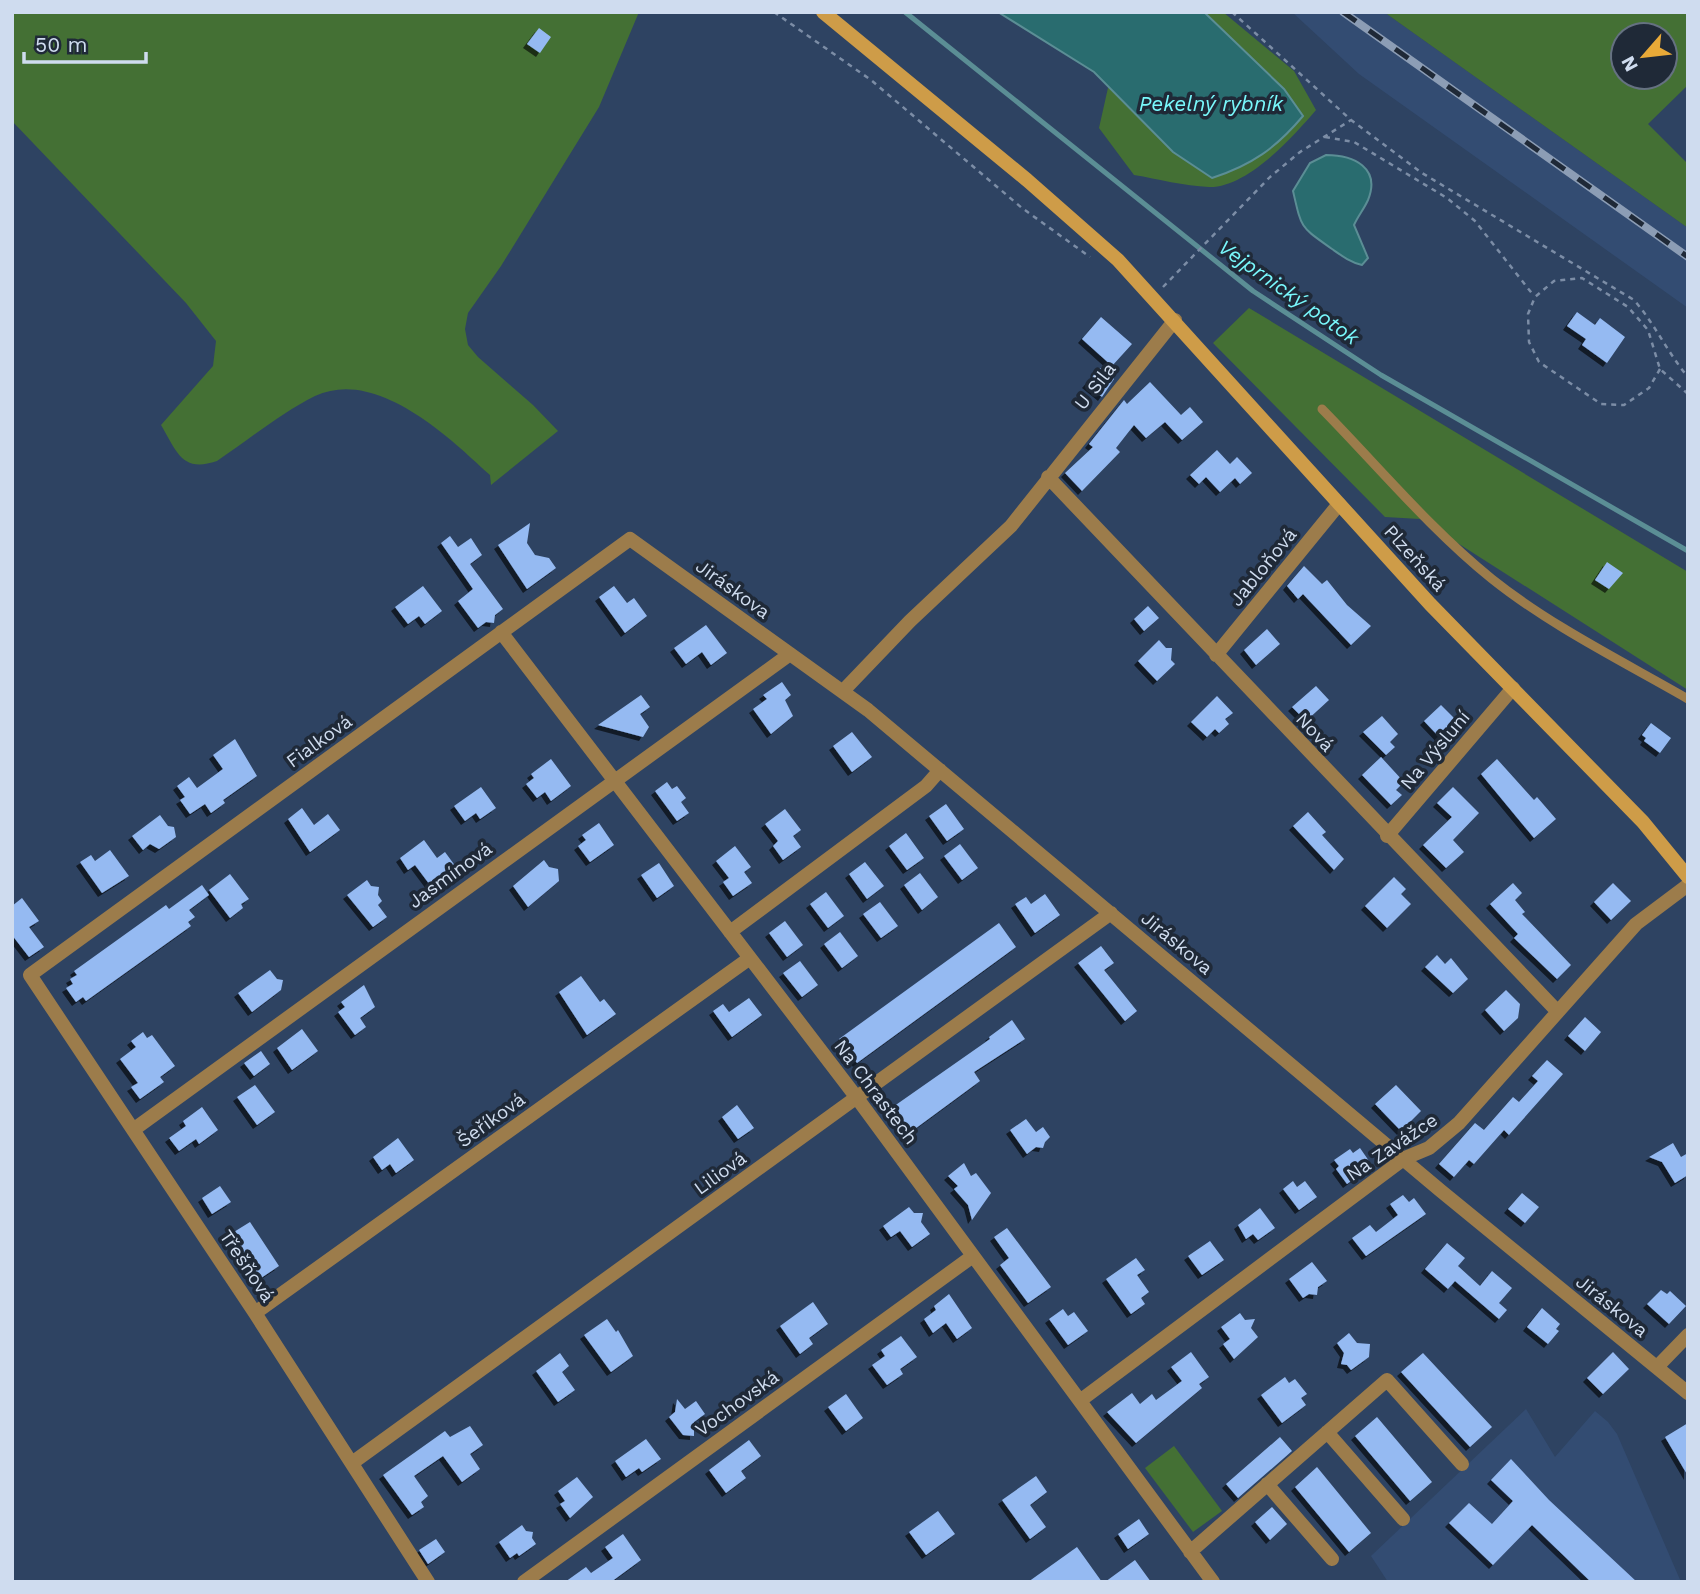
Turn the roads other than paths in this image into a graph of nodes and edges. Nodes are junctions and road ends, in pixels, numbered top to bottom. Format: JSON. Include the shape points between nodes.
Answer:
{"nodes":[{"id":1,"x":823,"y":12,"type":"edge"},
{"id":2,"x":1175,"y":320,"type":"junction"},
{"id":3,"x":1322,"y":409,"type":"dead end"},
{"id":4,"x":1048,"y":477,"type":"junction"},
{"id":5,"x":1339,"y":504,"type":"junction"},
{"id":6,"x":630,"y":538,"type":"joint"},
{"id":7,"x":501,"y":632,"type":"junction"},
{"id":8,"x":790,"y":654,"type":"junction"},
{"id":9,"x":1216,"y":655,"type":"junction"},
{"id":10,"x":1513,"y":688,"type":"junction"},
{"id":11,"x":843,"y":691,"type":"junction"},
{"id":12,"x":1688,"y":699,"type":"edge"},
{"id":13,"x":940,"y":770,"type":"junction"},
{"id":14,"x":614,"y":780,"type":"junction"},
{"id":15,"x":1387,"y":836,"type":"junction"},
{"id":16,"x":1688,"y":877,"type":"edge"},
{"id":17,"x":1688,"y":886,"type":"edge"},
{"id":18,"x":1111,"y":913,"type":"junction"},
{"id":19,"x":730,"y":932,"type":"junction"},
{"id":20,"x":750,"y":958,"type":"junction"},
{"id":21,"x":30,"y":975,"type":"joint"},
{"id":22,"x":1558,"y":1011,"type":"junction"},
{"id":23,"x":857,"y":1098,"type":"junction"},
{"id":24,"x":134,"y":1130,"type":"junction"},
{"id":25,"x":1405,"y":1158,"type":"junction"},
{"id":26,"x":973,"y":1255,"type":"junction"},
{"id":27,"x":255,"y":1313,"type":"junction"},
{"id":28,"x":1688,"y":1335,"type":"edge"},
{"id":29,"x":1657,"y":1367,"type":"junction"},
{"id":30,"x":1688,"y":1392,"type":"edge"},
{"id":31,"x":1080,"y":1400,"type":"junction"},
{"id":32,"x":1327,"y":1432,"type":"junction"},
{"id":33,"x":352,"y":1463,"type":"junction"},
{"id":34,"x":1462,"y":1464,"type":"dead end"},
{"id":35,"x":1267,"y":1484,"type":"junction"},
{"id":36,"x":1402,"y":1520,"type":"dead end"},
{"id":37,"x":1190,"y":1552,"type":"junction"},
{"id":38,"x":1332,"y":1559,"type":"dead end"},
{"id":39,"x":428,"y":1582,"type":"edge"},
{"id":40,"x":524,"y":1582,"type":"edge"},
{"id":41,"x":1213,"y":1582,"type":"edge"}],
"edges":[{"from":1,"to":2,"type":"main road","name":"Plzeňská","via":[[1017,171],[1118,260]]},
{"from":2,"to":4,"type":"street","name":"U Sila"},
{"from":2,"to":5,"type":"main road","name":"Plzeňská"},
{"from":3,"to":12,"type":"lane","via":[[1493,580]]},
{"from":4,"to":9,"type":"street","name":"Nová"},
{"from":4,"to":11,"type":"street","name":"U Sila","via":[[1011,526]]},
{"from":5,"to":9,"type":"street","name":"Jabloňová"},
{"from":5,"to":10,"type":"main road","name":"Plzeňská"},
{"from":6,"to":7,"type":"street","name":"Fialková"},
{"from":6,"to":8,"type":"street","name":"Jiráskova"},
{"from":7,"to":14,"type":"street","name":"Na Chrastech"},
{"from":7,"to":21,"type":"street","name":"Fialková"},
{"from":8,"to":11,"type":"street","name":"Jiráskova"},
{"from":8,"to":14,"type":"street","name":"Jasmínová"},
{"from":9,"to":15,"type":"street","name":"Nová"},
{"from":10,"to":15,"type":"street","name":"Na Výsluní"},
{"from":10,"to":16,"type":"main road","name":"Plzeňská","via":[[1643,822]]},
{"from":11,"to":13,"type":"street","name":"Jiráskova"},
{"from":13,"to":18,"type":"street","name":"Jiráskova"},
{"from":13,"to":19,"type":"street","via":[[926,786]]},
{"from":14,"to":19,"type":"street","name":"Na Chrastech"},
{"from":14,"to":24,"type":"street","name":"Jasmínová"},
{"from":15,"to":22,"type":"street","name":"Nová"},
{"from":17,"to":22,"type":"street","name":"Na Zavážce","via":[[1636,924]]},
{"from":18,"to":23,"type":"street","name":"Liliová"},
{"from":18,"to":25,"type":"street","name":"Jiráskova"},
{"from":19,"to":20,"type":"street","name":"Na Chrastech"},
{"from":20,"to":23,"type":"street","name":"Na Chrastech"},
{"from":20,"to":27,"type":"street","name":"Šeříková"},
{"from":21,"to":24,"type":"street","name":"Třešňová"},
{"from":22,"to":25,"type":"street","name":"Na Zavážce","via":[[1459,1123],[1429,1147]]},
{"from":23,"to":26,"type":"street","name":"Na Chrastech"},
{"from":23,"to":33,"type":"street","name":"Liliová"},
{"from":24,"to":27,"type":"street","name":"Třešňová"},
{"from":25,"to":29,"type":"street","name":"Jiráskova"},
{"from":25,"to":31,"type":"street","name":"Na Zavážce"},
{"from":26,"to":31,"type":"street","name":"Na Chrastech"},
{"from":26,"to":40,"type":"street","name":"Vochovská"},
{"from":27,"to":33,"type":"street","name":"Třešňová"},
{"from":28,"to":29,"type":"street"},
{"from":29,"to":30,"type":"street","name":"Jiráskova"},
{"from":31,"to":37,"type":"street","name":"Na Chrastech"},
{"from":32,"to":34,"type":"street","via":[[1387,1380]]},
{"from":32,"to":35,"type":"street"},
{"from":32,"to":36,"type":"street"},
{"from":33,"to":39,"type":"street","name":"Třešňová"},
{"from":35,"to":37,"type":"street"},
{"from":35,"to":38,"type":"street"},
{"from":37,"to":41,"type":"street","name":"Na Chrastech"}]}
